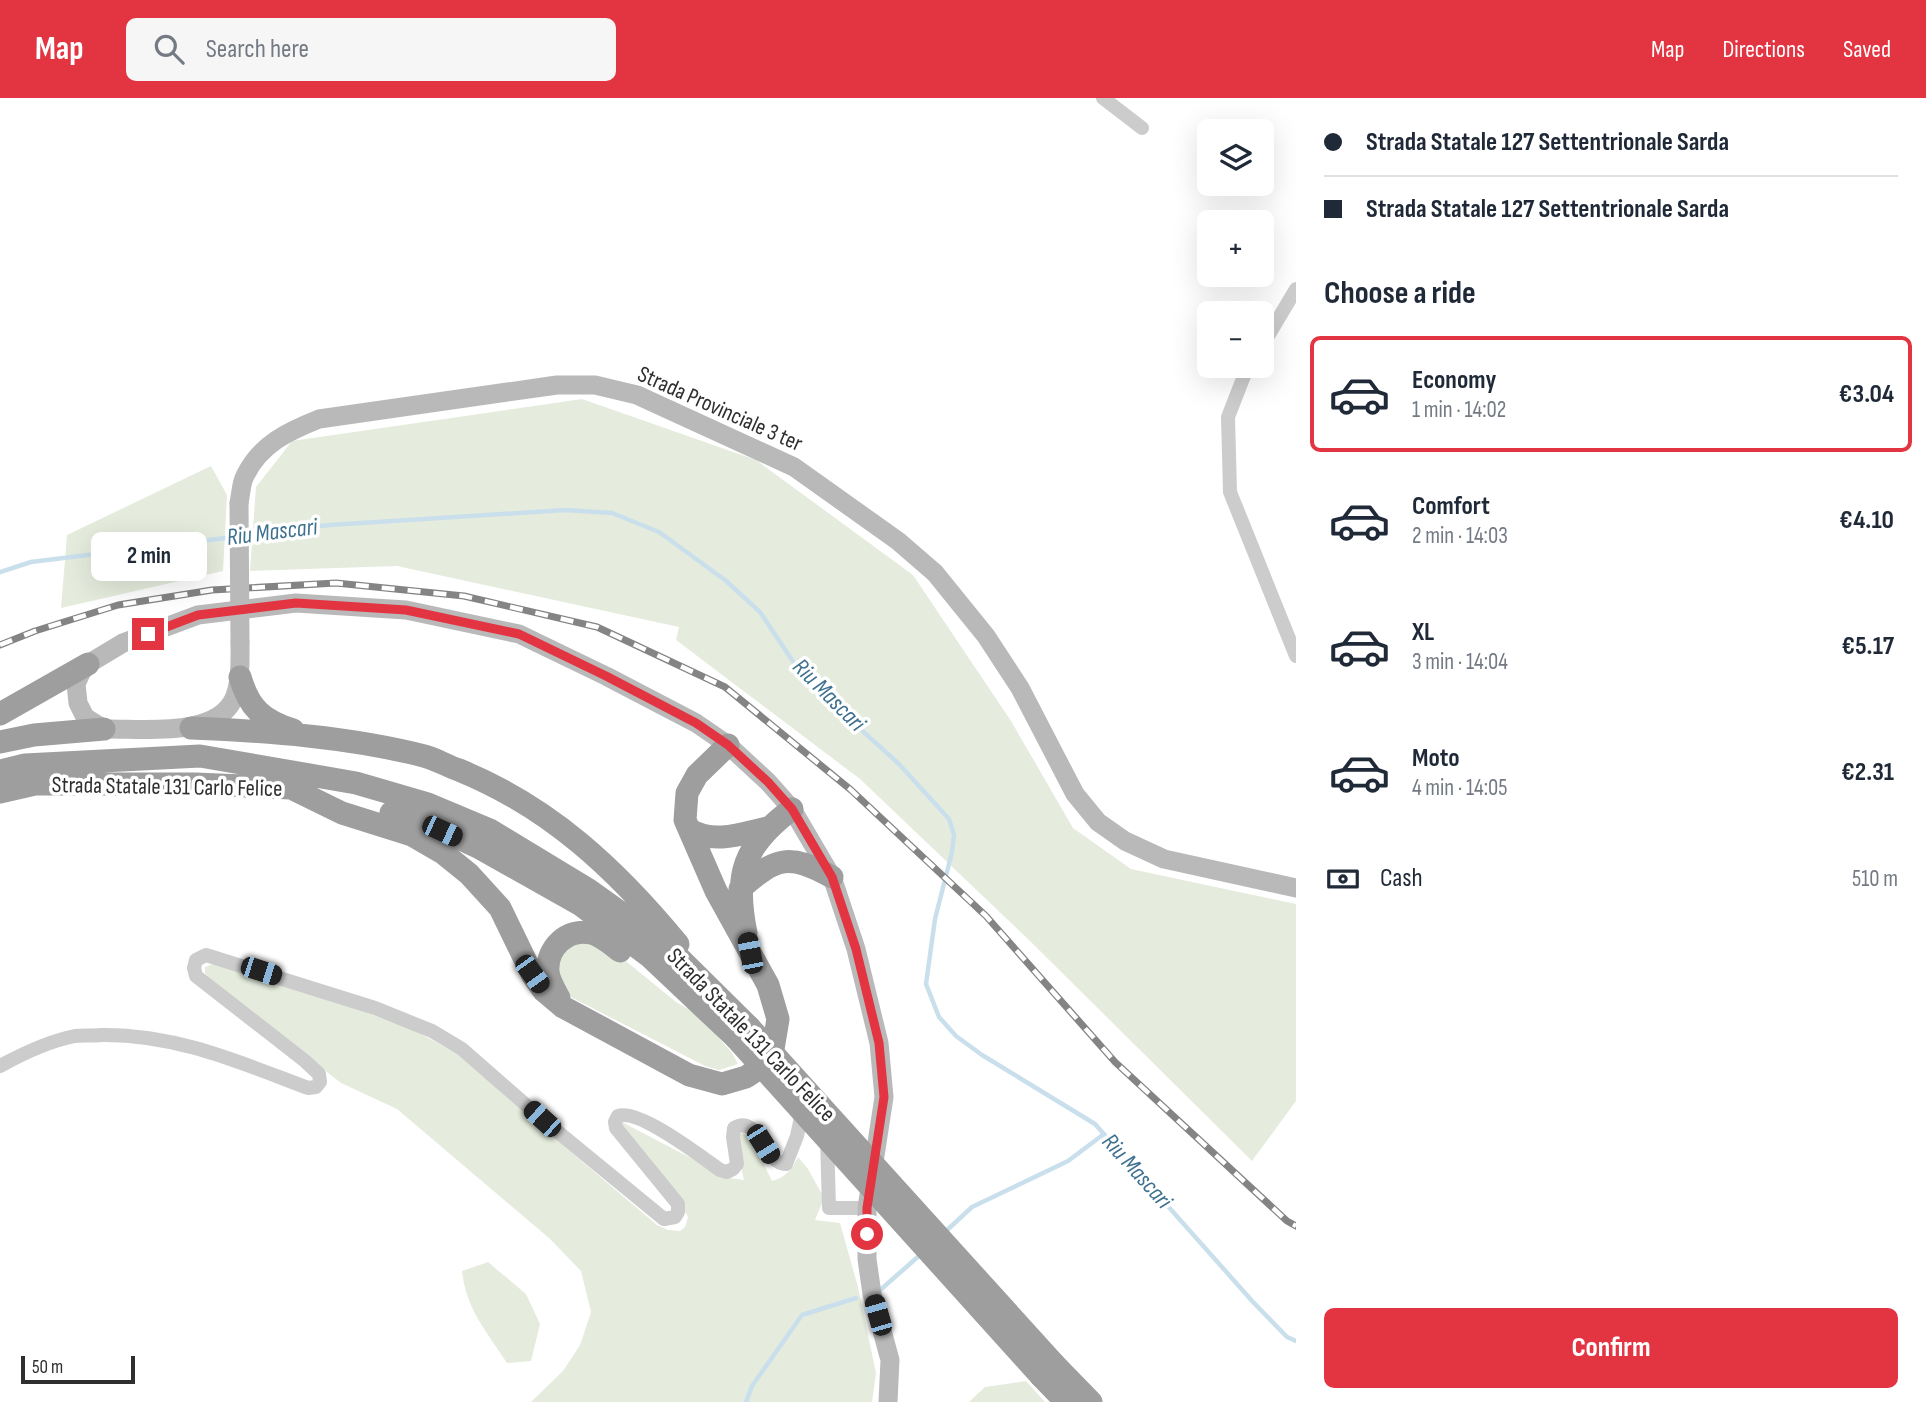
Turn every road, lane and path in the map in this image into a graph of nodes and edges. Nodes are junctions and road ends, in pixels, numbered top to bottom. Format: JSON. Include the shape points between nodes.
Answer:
{"nodes":[{"id":1,"x":1103,"y":98,"type":"edge"},
{"id":2,"x":1142,"y":128,"type":"dead end"},
{"id":3,"x":1296,"y":289,"type":"edge"},
{"id":4,"x":1274,"y":326,"type":"edge"},
{"id":5,"x":1243,"y":378,"type":"edge"},
{"id":6,"x":1296,"y":656,"type":"edge"},
{"id":7,"x":88,"y":664,"type":"junction"},
{"id":8,"x":240,"y":677,"type":"junction"},
{"id":9,"x":0,"y":714,"type":"edge"},
{"id":10,"x":191,"y":728,"type":"junction"},
{"id":11,"x":104,"y":729,"type":"junction"},
{"id":12,"x":313,"y":736,"type":"junction"},
{"id":13,"x":0,"y":742,"type":"edge"},
{"id":14,"x":728,"y":745,"type":"junction"},
{"id":15,"x":0,"y":771,"type":"edge"},
{"id":16,"x":291,"y":788,"type":"junction"},
{"id":17,"x":0,"y":792,"type":"edge"},
{"id":18,"x":792,"y":809,"type":"junction"},
{"id":19,"x":767,"y":828,"type":"junction"},
{"id":20,"x":690,"y":830,"type":"junction"},
{"id":21,"x":832,"y":877,"type":"junction"},
{"id":22,"x":1296,"y":888,"type":"edge"},
{"id":23,"x":740,"y":889,"type":"junction"},
{"id":24,"x":750,"y":953,"type":"junction"},
{"id":25,"x":564,"y":1007,"type":"junction"},
{"id":26,"x":739,"y":1029,"type":"junction"},
{"id":27,"x":0,"y":1066,"type":"edge"},
{"id":28,"x":867,"y":1208,"type":"junction"},
{"id":29,"x":1048,"y":1370,"type":"junction"},
{"id":30,"x":888,"y":1402,"type":"edge"},
{"id":31,"x":1066,"y":1402,"type":"edge"},
{"id":32,"x":1091,"y":1402,"type":"edge"}],
"edges":[{"from":1,"to":2,"type":"street"},
{"from":3,"to":4,"type":"street"},
{"from":5,"to":6,"type":"street","via":[[1228,417],[1230,492]]},
{"from":7,"to":9,"type":"highway"},
{"from":7,"to":11,"type":"main road","via":[[76,684],[78,703],[85,717]]},
{"from":7,"to":14,"type":"main road","via":[[123,643],[198,615],[296,603],[406,610],[519,634],[696,723]]},
{"from":8,"to":10,"type":"main road","name":"Strada Provinciale 3 ter","via":[[225,712]]},
{"from":8,"to":12,"type":"highway","via":[[246,698],[259,714]]},
{"from":8,"to":22,"type":"main road","name":"Strada Provinciale 3 ter","bridge":true,"via":[[239,503],[244,477],[286,432],[319,419],[557,385],[595,386],[637,395],[794,467],[935,573],[1000,657],[1074,794],[1098,822],[1164,859]]},
{"from":10,"to":11,"type":"main road"},
{"from":10,"to":12,"type":"highway"},
{"from":11,"to":13,"type":"highway"},
{"from":12,"to":26,"type":"highway","via":[[425,757],[484,780],[554,821],[642,901]]},
{"from":14,"to":18,"type":"main road"},
{"from":14,"to":20,"type":"highway","via":[[697,775],[687,793],[684,809]]},
{"from":15,"to":26,"type":"highway","name":"Strada Statale 131 Carlo Felice","via":[[25,765],[200,756],[356,783],[428,804],[489,830],[589,890],[666,945]]},
{"from":16,"to":17,"type":"highway","name":"Strada Statale 131 Carlo Felice","via":[[36,784]]},
{"from":16,"to":25,"type":"highway","via":[[342,813],[412,835],[461,867],[500,908],[532,974]]},
{"from":16,"to":26,"type":"highway","name":"Strada Statale 131 Carlo Felice","via":[[425,822],[478,847],[581,905]]},
{"from":18,"to":19,"type":"highway"},
{"from":18,"to":21,"type":"main road"},
{"from":19,"to":20,"type":"highway","via":[[712,838]]},
{"from":19,"to":23,"type":"highway","via":[[746,861]]},
{"from":20,"to":24,"type":"highway"},
{"from":21,"to":23,"type":"highway","via":[[808,864],[784,862],[763,869]]},
{"from":21,"to":28,"type":"main road","via":[[879,1043],[884,1097]]},
{"from":23,"to":24,"type":"highway"},
{"from":24,"to":25,"type":"highway","via":[[768,985],[778,1019],[773,1049],[761,1067],[722,1084],[689,1075]]},
{"from":25,"to":26,"type":"highway","via":[[549,978],[548,960],[564,938],[591,933]]},
{"from":26,"to":29,"type":"highway","name":"Strada Statale 131 Carlo Felice","bridge":true},
{"from":27,"to":28,"type":"street","via":[[75,1036],[132,1035],[177,1042],[316,1087],[319,1074],[197,976],[194,964],[206,955],[432,1031],[462,1049],[664,1219],[675,1217],[677,1204],[616,1128],[618,1116],[629,1115],[672,1136],[727,1172],[737,1164],[734,1128],[747,1125],[771,1158],[786,1164],[808,1097],[821,1098],[826,1107],[829,1208]]},
{"from":28,"to":30,"type":"main road","via":[[872,1294],[890,1360]]},
{"from":29,"to":31,"type":"highway","name":"Strada Statale 131 Carlo Felice"},
{"from":29,"to":32,"type":"highway","name":"Strada Statale 131 Carlo Felice"}]}
